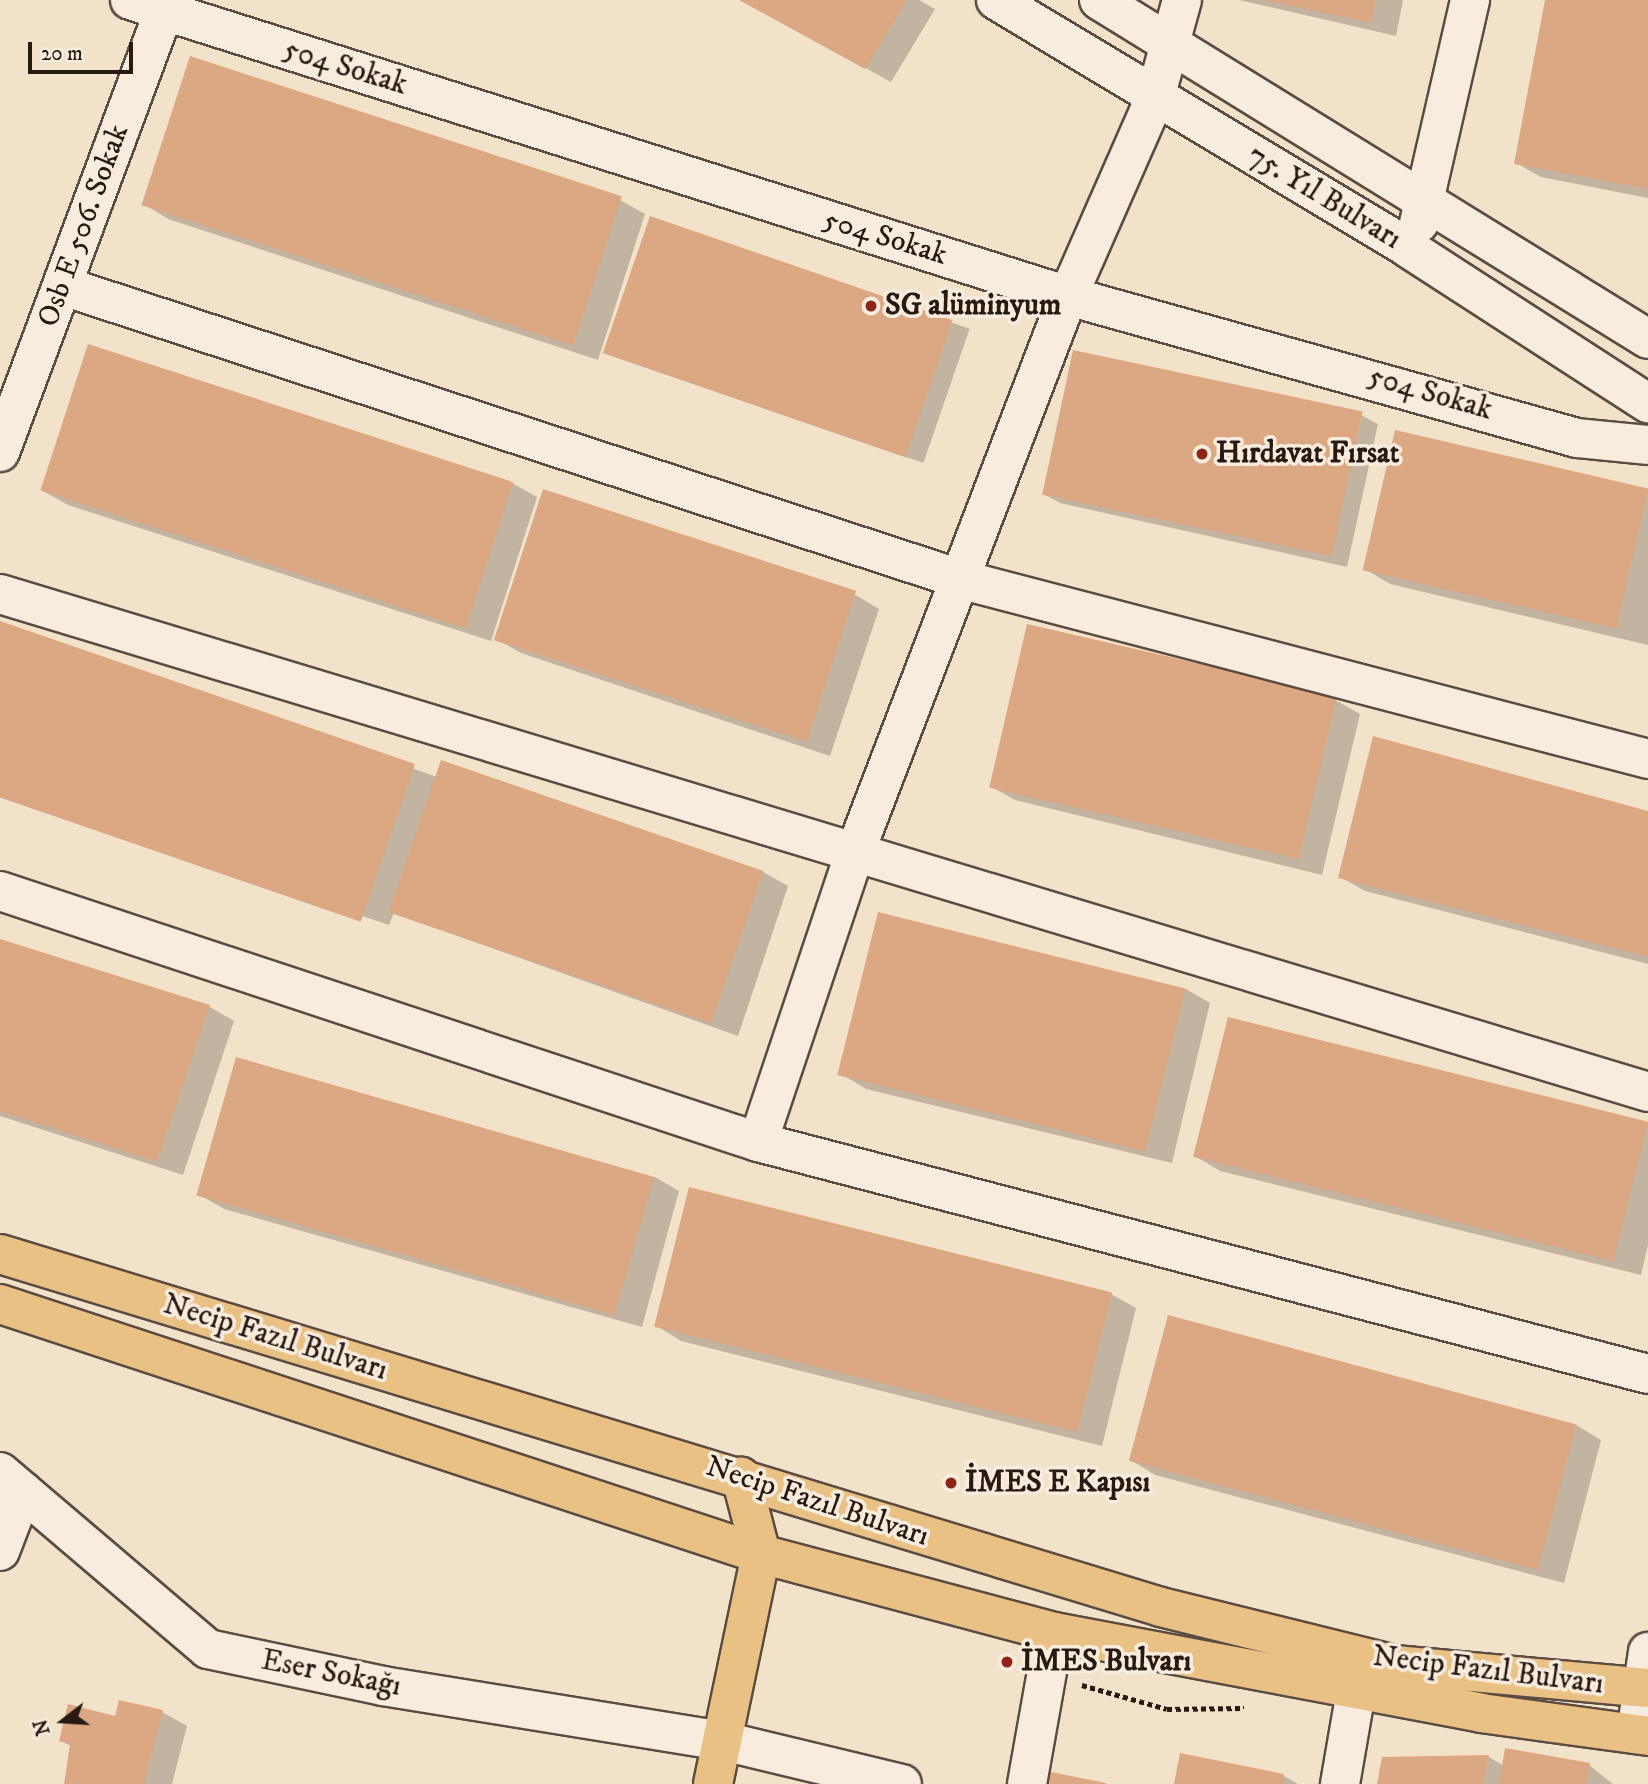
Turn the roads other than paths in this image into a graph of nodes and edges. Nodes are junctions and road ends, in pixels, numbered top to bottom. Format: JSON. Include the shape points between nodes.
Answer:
{"nodes":[{"id":1,"x":996,"y":0,"type":"edge"},
{"id":2,"x":1098,"y":0,"type":"edge"},
{"id":3,"x":1182,"y":0,"type":"edge"},
{"id":4,"x":1470,"y":0,"type":"edge"},
{"id":5,"x":154,"y":4,"type":"edge"},
{"id":6,"x":1173,"y":46,"type":"junction"},
{"id":7,"x":1154,"y":98,"type":"junction"},
{"id":8,"x":1428,"y":201,"type":"junction"},
{"id":9,"x":1408,"y":248,"type":"junction"},
{"id":10,"x":63,"y":286,"type":"junction"},
{"id":11,"x":1068,"y":296,"type":"junction"},
{"id":12,"x":1648,"y":339,"type":"edge"},
{"id":13,"x":1648,"y":403,"type":"edge"},
{"id":14,"x":1648,"y":445,"type":"edge"},
{"id":15,"x":0,"y":452,"type":"edge"},
{"id":16,"x":963,"y":579,"type":"junction"},
{"id":17,"x":0,"y":594,"type":"edge"},
{"id":18,"x":1648,"y":759,"type":"edge"},
{"id":19,"x":853,"y":855,"type":"junction"},
{"id":20,"x":0,"y":891,"type":"edge"},
{"id":21,"x":1648,"y":1092,"type":"edge"},
{"id":22,"x":758,"y":1142,"type":"junction"},
{"id":23,"x":0,"y":1254,"type":"edge"},
{"id":24,"x":0,"y":1304,"type":"edge"},
{"id":25,"x":1648,"y":1374,"type":"edge"},
{"id":26,"x":741,"y":1477,"type":"junction"},
{"id":27,"x":11,"y":1482,"type":"edge"},
{"id":28,"x":1,"y":1547,"type":"edge"},
{"id":29,"x":761,"y":1554,"type":"junction"},
{"id":30,"x":1054,"y":1632,"type":"junction"},
{"id":31,"x":1646,"y":1676,"type":"edge"},
{"id":32,"x":1356,"y":1691,"type":"junction"},
{"id":33,"x":1642,"y":1735,"type":"edge"},
{"id":34,"x":723,"y":1741,"type":"junction"},
{"id":35,"x":713,"y":1784,"type":"edge"},
{"id":36,"x":902,"y":1784,"type":"edge"},
{"id":37,"x":1027,"y":1784,"type":"edge"},
{"id":38,"x":1340,"y":1784,"type":"edge"}],
"edges":[{"from":1,"to":7,"type":"street","name":"75. Yıl Bulvarı"},
{"from":2,"to":6,"type":"street","name":"75. Yıl Bulvarı"},
{"from":3,"to":6,"type":"street"},
{"from":4,"to":8,"type":"street"},
{"from":5,"to":10,"type":"street","name":"Osb E 506. Sokak"},
{"from":5,"to":11,"type":"street","name":"504 Sokak"},
{"from":6,"to":7,"type":"street"},
{"from":6,"to":8,"type":"street","name":"75. Yıl Bulvarı"},
{"from":7,"to":9,"type":"street","name":"75. Yıl Bulvarı"},
{"from":7,"to":11,"type":"street"},
{"from":8,"to":9,"type":"street"},
{"from":8,"to":12,"type":"street","name":"75. Yıl Bulvarı"},
{"from":9,"to":13,"type":"street","name":"75. Yıl Bulvarı"},
{"from":10,"to":15,"type":"street","name":"Osb E 506. Sokak"},
{"from":10,"to":16,"type":"street"},
{"from":11,"to":14,"type":"street","name":"504 Sokak","via":[[1577,438]]},
{"from":11,"to":16,"type":"street"},
{"from":16,"to":18,"type":"street"},
{"from":16,"to":19,"type":"street"},
{"from":17,"to":19,"type":"street"},
{"from":19,"to":21,"type":"street"},
{"from":19,"to":22,"type":"street"},
{"from":20,"to":22,"type":"street"},
{"from":22,"to":25,"type":"street"},
{"from":23,"to":26,"type":"main road","name":"Necip Fazıl Bulvarı"},
{"from":24,"to":29,"type":"main road","name":"Necip Fazıl Bulvarı"},
{"from":26,"to":29,"type":"main road"},
{"from":26,"to":31,"type":"main road","name":"Necip Fazıl Bulvarı","via":[[1161,1607],[1395,1665]]},
{"from":27,"to":28,"type":"street"},
{"from":27,"to":34,"type":"street","name":"Eser Sokağı","via":[[208,1649],[383,1686]]},
{"from":29,"to":30,"type":"main road","name":"Necip Fazıl Bulvarı"},
{"from":29,"to":34,"type":"main road"},
{"from":30,"to":32,"type":"main road","name":"Necip Fazıl Bulvarı"},
{"from":30,"to":37,"type":"street"},
{"from":31,"to":33,"type":"street"},
{"from":32,"to":33,"type":"main road","name":"Necip Fazıl Bulvarı"},
{"from":32,"to":38,"type":"street"},
{"from":34,"to":35,"type":"main road"},
{"from":34,"to":36,"type":"street","name":"Eser Sokağı"}]}
